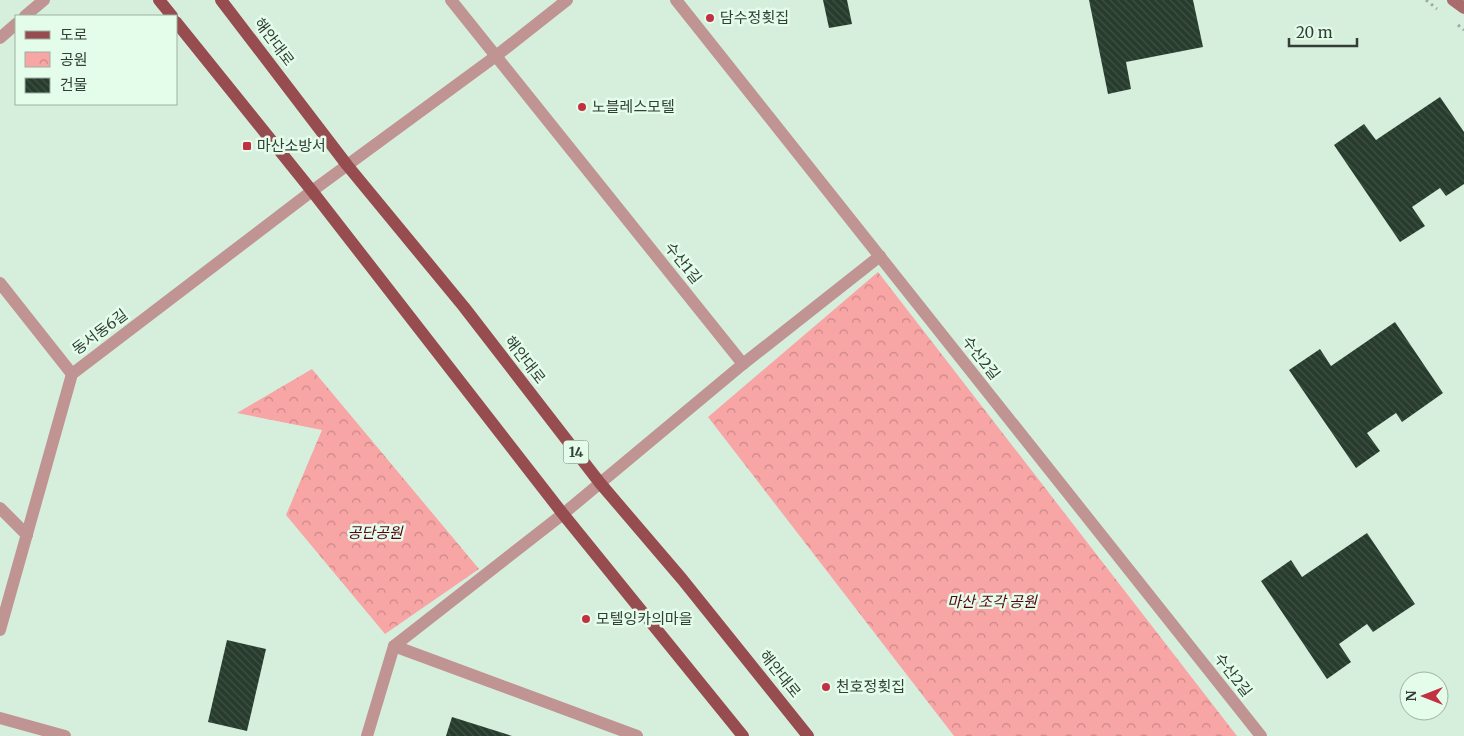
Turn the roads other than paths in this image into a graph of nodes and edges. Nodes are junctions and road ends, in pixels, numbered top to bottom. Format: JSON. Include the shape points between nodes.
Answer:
{"nodes":[{"id":1,"x":44,"y":0,"type":"edge"},
{"id":2,"x":159,"y":0,"type":"edge"},
{"id":3,"x":221,"y":0,"type":"edge"},
{"id":4,"x":451,"y":0,"type":"edge"},
{"id":5,"x":567,"y":0,"type":"edge"},
{"id":6,"x":676,"y":0,"type":"edge"},
{"id":7,"x":1453,"y":0,"type":"edge"},
{"id":8,"x":1464,"y":8,"type":"edge"},
{"id":9,"x":26,"y":15,"type":"edge"},
{"id":10,"x":171,"y":15,"type":"edge"},
{"id":11,"x":178,"y":24,"type":"edge"},
{"id":12,"x":15,"y":25,"type":"edge"},
{"id":13,"x":0,"y":38,"type":"edge"},
{"id":14,"x":496,"y":56,"type":"junction"},
{"id":15,"x":348,"y":165,"type":"junction"},
{"id":16,"x":312,"y":191,"type":"junction"},
{"id":17,"x":880,"y":256,"type":"junction"},
{"id":18,"x":0,"y":283,"type":"edge"},
{"id":19,"x":743,"y":364,"type":"junction"},
{"id":20,"x":72,"y":374,"type":"junction"},
{"id":21,"x":600,"y":483,"type":"junction"},
{"id":22,"x":0,"y":508,"type":"edge"},
{"id":23,"x":563,"y":514,"type":"junction"},
{"id":24,"x":27,"y":535,"type":"junction"},
{"id":25,"x":0,"y":630,"type":"edge"},
{"id":26,"x":394,"y":646,"type":"junction"},
{"id":27,"x":0,"y":718,"type":"edge"},
{"id":28,"x":65,"y":736,"type":"edge"},
{"id":29,"x":367,"y":736,"type":"edge"},
{"id":30,"x":637,"y":736,"type":"edge"},
{"id":31,"x":743,"y":736,"type":"edge"},
{"id":32,"x":808,"y":736,"type":"edge"},
{"id":33,"x":1261,"y":736,"type":"edge"}],
"edges":[{"from":1,"to":9,"type":"street"},
{"from":2,"to":10,"type":"main road"},
{"from":3,"to":15,"type":"main road","name":"해안대로"},
{"from":4,"to":14,"type":"street","name":"수산1길"},
{"from":5,"to":14,"type":"street","name":"동서동6길"},
{"from":6,"to":17,"type":"street","name":"수산2길"},
{"from":7,"to":8,"type":"main road"},
{"from":11,"to":16,"type":"main road"},
{"from":12,"to":13,"type":"street"},
{"from":14,"to":15,"type":"street","name":"동서동6길"},
{"from":14,"to":19,"type":"street","name":"수산1길"},
{"from":15,"to":16,"type":"street","name":"동서동6길"},
{"from":15,"to":21,"type":"main road","name":"해안대로","number":"14","via":[[464,307]]},
{"from":16,"to":20,"type":"street","name":"동서동6길"},
{"from":16,"to":23,"type":"main road"},
{"from":17,"to":19,"type":"street"},
{"from":17,"to":33,"type":"street","name":"수산2길"},
{"from":18,"to":20,"type":"street"},
{"from":19,"to":21,"type":"street"},
{"from":20,"to":24,"type":"street","name":"동서동6길"},
{"from":21,"to":23,"type":"street"},
{"from":21,"to":32,"type":"main road","name":"해안대로","number":"14"},
{"from":22,"to":24,"type":"street"},
{"from":23,"to":26,"type":"street"},
{"from":23,"to":31,"type":"main road"},
{"from":24,"to":25,"type":"street","name":"동서동6길"},
{"from":26,"to":29,"type":"street"},
{"from":26,"to":30,"type":"street"},
{"from":27,"to":28,"type":"street"}]}
